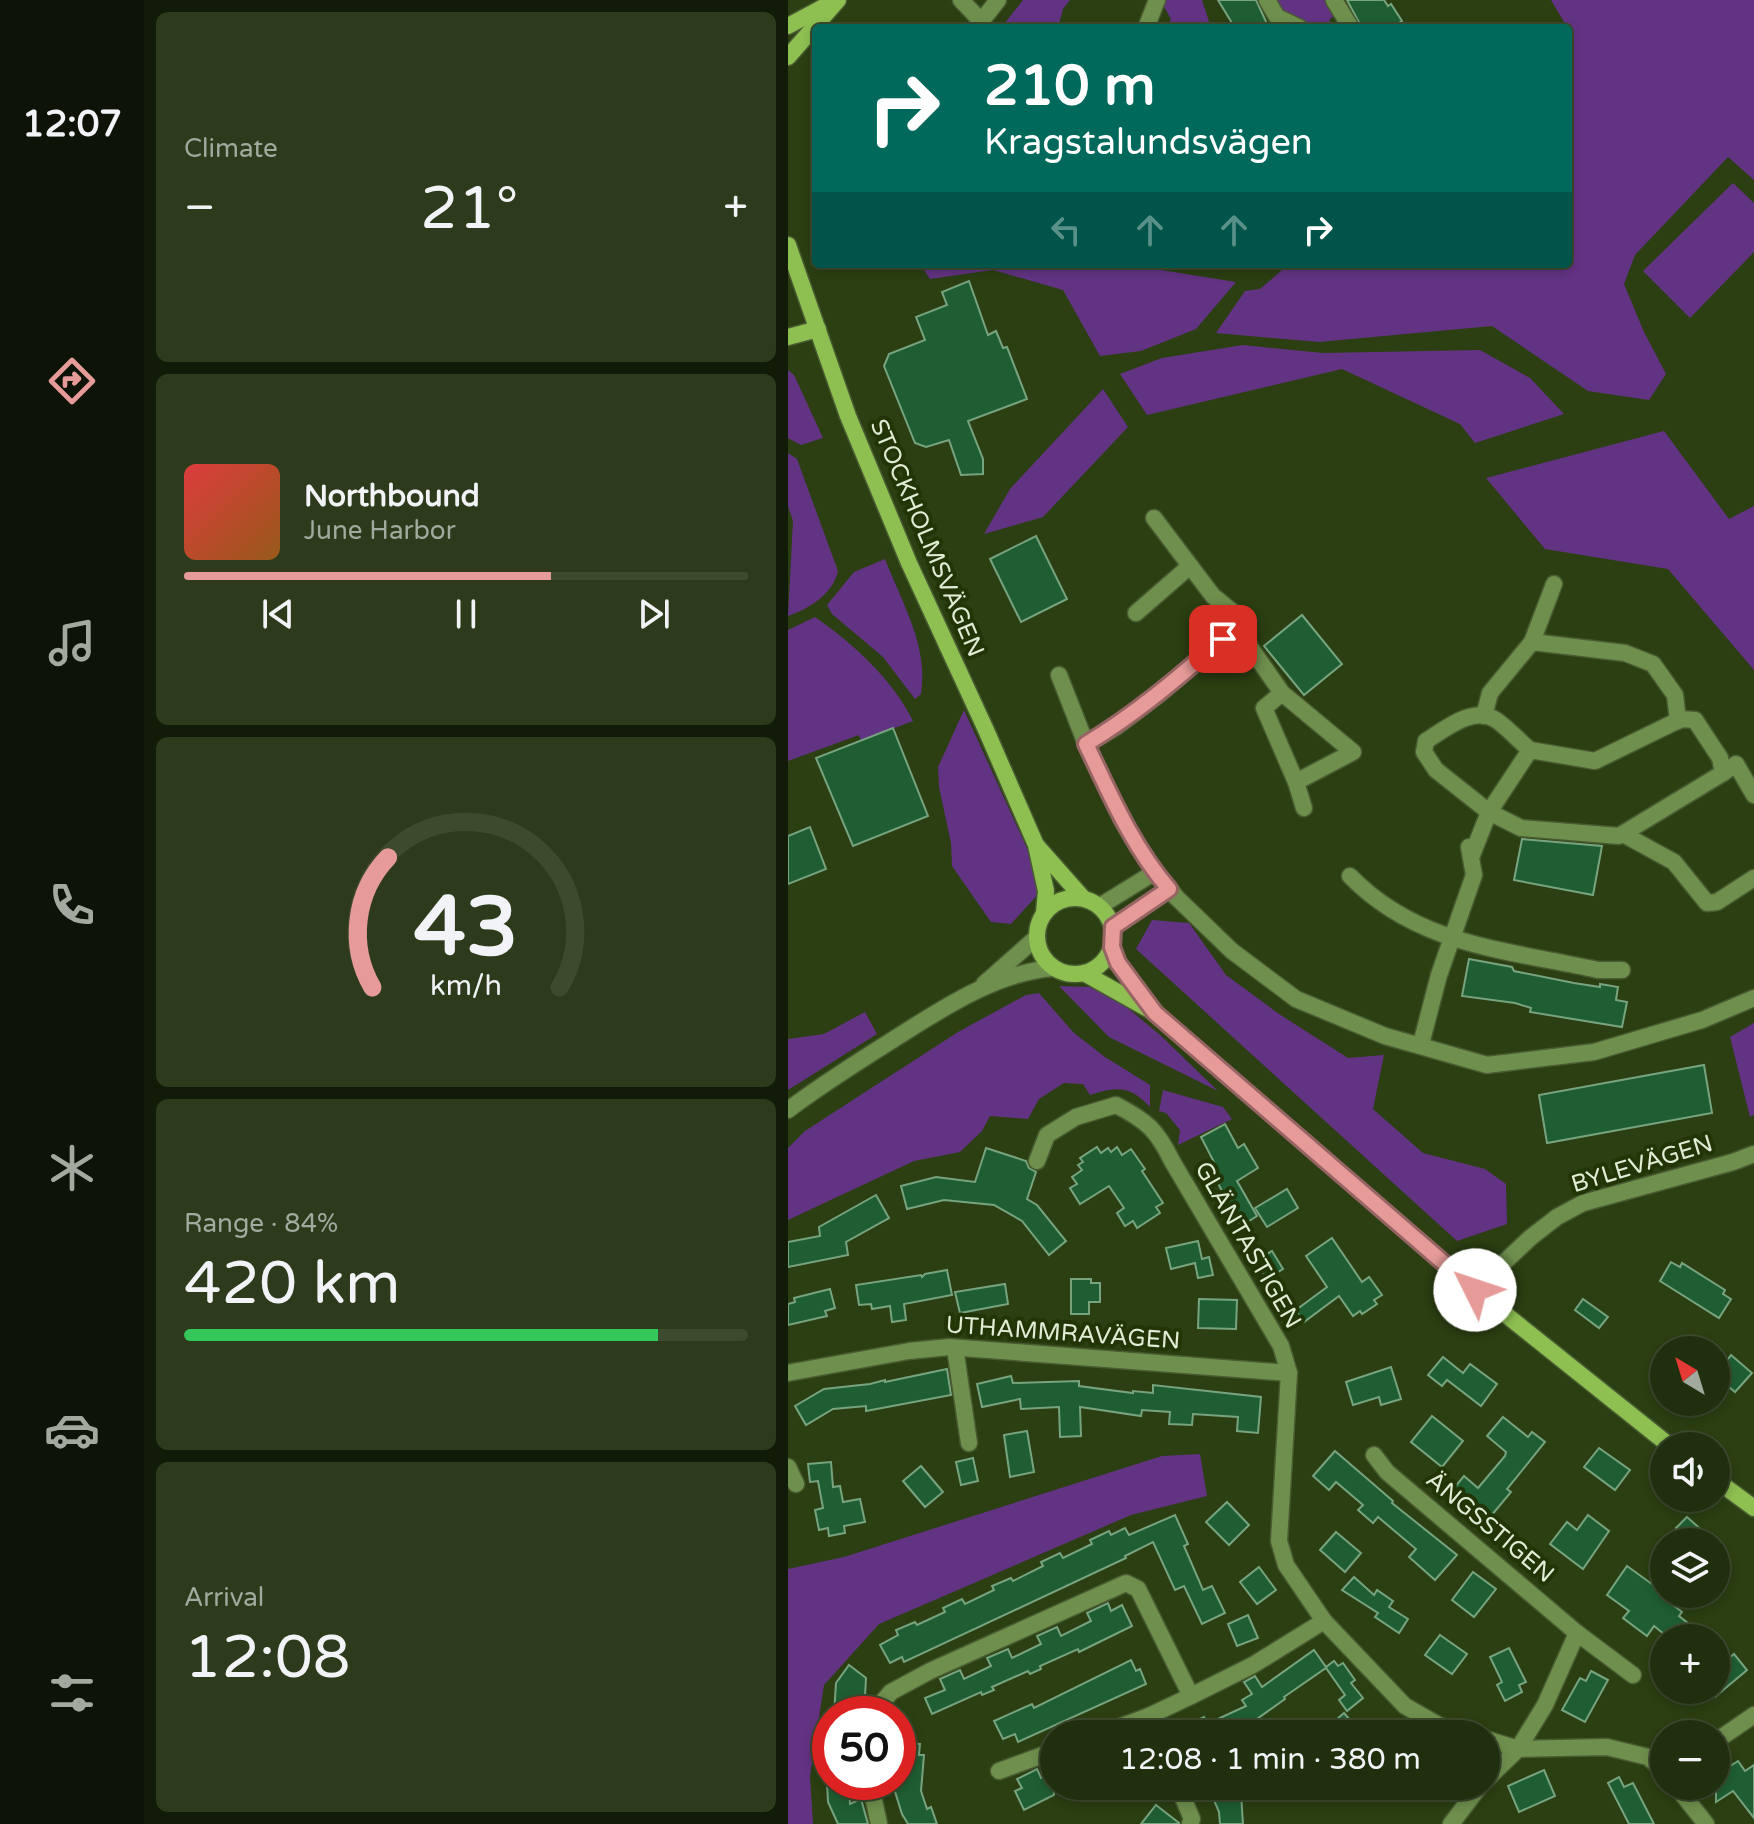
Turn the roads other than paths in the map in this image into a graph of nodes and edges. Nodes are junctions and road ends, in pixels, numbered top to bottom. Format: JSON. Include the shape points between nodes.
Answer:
{"nodes":[{"id":1,"x":837,"y":0,"type":"edge"},
{"id":2,"x":961,"y":0,"type":"edge"},
{"id":3,"x":998,"y":0,"type":"edge"},
{"id":4,"x":1157,"y":0,"type":"edge"},
{"id":5,"x":1267,"y":0,"type":"edge"},
{"id":6,"x":1334,"y":0,"type":"edge"},
{"id":7,"x":816,"y":24,"type":"edge"},
{"id":8,"x":978,"y":24,"type":"edge"},
{"id":9,"x":1148,"y":24,"type":"edge"},
{"id":10,"x":1292,"y":24,"type":"edge"},
{"id":11,"x":1349,"y":24,"type":"edge"},
{"id":12,"x":788,"y":26,"type":"edge"},
{"id":13,"x":812,"y":29,"type":"edge"},
{"id":14,"x":788,"y":57,"type":"edge"},
{"id":15,"x":788,"y":245,"type":"edge"},
{"id":16,"x":818,"y":329,"type":"junction"},
{"id":17,"x":788,"y":337,"type":"edge"},
{"id":18,"x":1154,"y":518,"type":"dead end"},
{"id":19,"x":1190,"y":566,"type":"junction"},
{"id":20,"x":1554,"y":584,"type":"dead end"},
{"id":21,"x":1136,"y":613,"type":"dead end"},
{"id":22,"x":1223,"y":639,"type":"junction"},
{"id":23,"x":1532,"y":642,"type":"junction"},
{"id":24,"x":1059,"y":675,"type":"dead end"},
{"id":25,"x":1282,"y":693,"type":"junction"},
{"id":26,"x":1484,"y":716,"type":"junction"},
{"id":27,"x":1678,"y":721,"type":"junction"},
{"id":28,"x":1086,"y":744,"type":"junction"},
{"id":29,"x":1530,"y":750,"type":"junction"},
{"id":30,"x":1723,"y":773,"type":"junction"},
{"id":31,"x":1296,"y":782,"type":"junction"},
{"id":32,"x":1754,"y":795,"type":"edge"},
{"id":33,"x":1304,"y":808,"type":"dead end"},
{"id":34,"x":1489,"y":812,"type":"junction"},
{"id":35,"x":1623,"y":834,"type":"junction"},
{"id":36,"x":1036,"y":845,"type":"junction"},
{"id":37,"x":1155,"y":872,"type":"junction"},
{"id":38,"x":1350,"y":876,"type":"dead end"},
{"id":39,"x":1754,"y":878,"type":"edge"},
{"id":40,"x":1169,"y":889,"type":"junction"},
{"id":41,"x":1083,"y":898,"type":"junction"},
{"id":42,"x":1100,"y":906,"type":"junction"},
{"id":43,"x":1044,"y":913,"type":"junction"},
{"id":44,"x":1113,"y":927,"type":"junction"},
{"id":45,"x":1037,"y":937,"type":"junction"},
{"id":46,"x":1451,"y":939,"type":"junction"},
{"id":47,"x":1112,"y":947,"type":"junction"},
{"id":48,"x":1053,"y":968,"type":"junction"},
{"id":49,"x":1622,"y":970,"type":"dead end"},
{"id":50,"x":1084,"y":973,"type":"junction"},
{"id":51,"x":977,"y":990,"type":"junction"},
{"id":52,"x":1754,"y":998,"type":"edge"},
{"id":53,"x":1155,"y":1013,"type":"junction"},
{"id":54,"x":1421,"y":1044,"type":"junction"},
{"id":55,"x":788,"y":1110,"type":"edge"},
{"id":56,"x":1754,"y":1154,"type":"edge"},
{"id":57,"x":1037,"y":1161,"type":"dead end"},
{"id":58,"x":1475,"y":1290,"type":"junction"},
{"id":59,"x":955,"y":1348,"type":"junction"},
{"id":60,"x":788,"y":1373,"type":"edge"},
{"id":61,"x":1289,"y":1373,"type":"junction"},
{"id":62,"x":1652,"y":1432,"type":"edge"},
{"id":63,"x":969,"y":1443,"type":"dead end"},
{"id":64,"x":1374,"y":1455,"type":"dead end"},
{"id":65,"x":788,"y":1467,"type":"edge"},
{"id":66,"x":796,"y":1484,"type":"dead end"},
{"id":67,"x":1730,"y":1490,"type":"edge"},
{"id":68,"x":1754,"y":1508,"type":"edge"},
{"id":69,"x":1324,"y":1621,"type":"junction"},
{"id":70,"x":1577,"y":1633,"type":"junction"},
{"id":71,"x":1633,"y":1675,"type":"dead end"},
{"id":72,"x":888,"y":1696,"type":"edge"},
{"id":73,"x":1191,"y":1696,"type":"junction"},
{"id":74,"x":1754,"y":1715,"type":"edge"},
{"id":75,"x":1149,"y":1716,"type":"junction"},
{"id":76,"x":1138,"y":1720,"type":"edge"},
{"id":77,"x":1151,"y":1720,"type":"edge"},
{"id":78,"x":1430,"y":1720,"type":"edge"},
{"id":79,"x":1730,"y":1731,"type":"edge"},
{"id":80,"x":1500,"y":1743,"type":"edge"},
{"id":81,"x":1518,"y":1749,"type":"junction"},
{"id":82,"x":1040,"y":1756,"type":"edge"},
{"id":83,"x":1650,"y":1759,"type":"edge"},
{"id":84,"x":1500,"y":1766,"type":"edge"},
{"id":85,"x":999,"y":1771,"type":"dead end"},
{"id":86,"x":874,"y":1800,"type":"edge"},
{"id":87,"x":1184,"y":1800,"type":"edge"},
{"id":88,"x":1467,"y":1800,"type":"edge"},
{"id":89,"x":1687,"y":1800,"type":"edge"},
{"id":90,"x":879,"y":1824,"type":"edge"},
{"id":91,"x":1190,"y":1824,"type":"edge"},
{"id":92,"x":1451,"y":1824,"type":"edge"},
{"id":93,"x":1706,"y":1824,"type":"edge"}],
"edges":[{"from":1,"to":7,"type":"main road"},
{"from":1,"to":12,"type":"main road"},
{"from":2,"to":8,"type":"street"},
{"from":3,"to":8,"type":"street"},
{"from":4,"to":9,"type":"street"},
{"from":5,"to":10,"type":"street","via":[[1277,17]]},
{"from":6,"to":11,"type":"street"},
{"from":13,"to":14,"type":"main road"},
{"from":15,"to":16,"type":"main road","name":"STOCKHOLMSVÄGEN"},
{"from":16,"to":17,"type":"main road"},
{"from":16,"to":36,"type":"main road","name":"STOCKHOLMSVÄGEN","via":[[909,563]]},
{"from":18,"to":19,"type":"street"},
{"from":19,"to":21,"type":"street"},
{"from":19,"to":22,"type":"street","via":[[1234,613]]},
{"from":20,"to":23,"type":"street"},
{"from":22,"to":25,"type":"street","via":[[1245,640]]},
{"from":22,"to":28,"type":"street","via":[[1158,695]]},
{"from":23,"to":26,"type":"street","via":[[1490,693]]},
{"from":23,"to":27,"type":"street","via":[[1625,653],[1653,664],[1675,695]]},
{"from":24,"to":28,"type":"street"},
{"from":25,"to":31,"type":"street","via":[[1264,708]]},
{"from":25,"to":31,"type":"street","via":[[1353,752]]},
{"from":26,"to":29,"type":"street","via":[[1494,718]]},
{"from":26,"to":34,"type":"street","via":[[1449,725],[1426,741],[1424,752],[1436,770]]},
{"from":27,"to":29,"type":"street","via":[[1595,761]]},
{"from":27,"to":30,"type":"street","via":[[1695,720],[1720,758]]},
{"from":28,"to":37,"type":"street","via":[[1122,820]]},
{"from":29,"to":34,"type":"street"},
{"from":30,"to":32,"type":"street","via":[[1736,764]]},
{"from":30,"to":35,"type":"street"},
{"from":31,"to":33,"type":"street"},
{"from":34,"to":35,"type":"street","via":[[1521,828]]},
{"from":34,"to":46,"type":"street","via":[[1470,849],[1474,875]]},
{"from":35,"to":39,"type":"street","via":[[1674,862],[1707,903]]},
{"from":36,"to":41,"type":"main road","name":"STOCKHOLMSVÄGEN"},
{"from":36,"to":43,"type":"main road","name":"STOCKHOLMSVÄGEN","via":[[1046,891]]},
{"from":37,"to":40,"type":"street"},
{"from":37,"to":42,"type":"street"},
{"from":38,"to":46,"type":"street","via":[[1369,896],[1409,921]]},
{"from":40,"to":44,"type":"street"},
{"from":40,"to":54,"type":"street","via":[[1232,951],[1296,999],[1385,1036]]},
{"from":41,"to":42,"type":"main road"},
{"from":41,"to":43,"type":"main road","via":[[1061,900]]},
{"from":42,"to":44,"type":"main road"},
{"from":43,"to":45,"type":"main road"},
{"from":44,"to":47,"type":"main road"},
{"from":45,"to":48,"type":"main road"},
{"from":45,"to":51,"type":"street"},
{"from":46,"to":49,"type":"street","via":[[1598,970]]},
{"from":46,"to":54,"type":"street"},
{"from":47,"to":50,"type":"main road","via":[[1097,967]]},
{"from":47,"to":53,"type":"main road"},
{"from":48,"to":50,"type":"main road"},
{"from":48,"to":51,"type":"street"},
{"from":50,"to":53,"type":"main road"},
{"from":51,"to":55,"type":"street"},
{"from":52,"to":54,"type":"street","via":[[1702,1020],[1594,1052],[1487,1065]]},
{"from":53,"to":58,"type":"main road"},
{"from":56,"to":58,"type":"street","name":"BYLEVÄGEN","via":[[1583,1203],[1530,1238]]},
{"from":57,"to":61,"type":"street","name":"GLÄNTASTIGEN","via":[[1047,1135],[1076,1117],[1116,1105],[1142,1118],[1160,1137],[1281,1346]]},
{"from":58,"to":62,"type":"main road"},
{"from":59,"to":60,"type":"street","name":"UTHAMMRAVÄGEN"},
{"from":59,"to":61,"type":"street","name":"UTHAMMRAVÄGEN"},
{"from":59,"to":63,"type":"street"},
{"from":61,"to":69,"type":"street","name":"GLÄNTASTIGEN","via":[[1279,1541],[1286,1565]]},
{"from":64,"to":70,"type":"street","name":"ÄNGSSTIGEN","via":[[1387,1472]]},
{"from":65,"to":66,"type":"street"},
{"from":67,"to":68,"type":"main road"},
{"from":69,"to":73,"type":"street"},
{"from":69,"to":78,"type":"street","name":"GLÄNTASTIGEN","via":[[1405,1706]]},
{"from":70,"to":71,"type":"street","name":"ÄNGSSTIGEN"},
{"from":70,"to":81,"type":"street","via":[[1545,1705]]},
{"from":72,"to":73,"type":"street","via":[[930,1671],[1126,1583],[1138,1589]]},
{"from":73,"to":75,"type":"street"},
{"from":74,"to":79,"type":"street"},
{"from":75,"to":76,"type":"street"},
{"from":75,"to":77,"type":"street"},
{"from":80,"to":81,"type":"street"},
{"from":81,"to":83,"type":"street","via":[[1607,1747]]},
{"from":81,"to":84,"type":"street"},
{"from":82,"to":85,"type":"street"},
{"from":86,"to":90,"type":"street"},
{"from":87,"to":91,"type":"street"},
{"from":88,"to":92,"type":"street"},
{"from":89,"to":93,"type":"street"}]}
